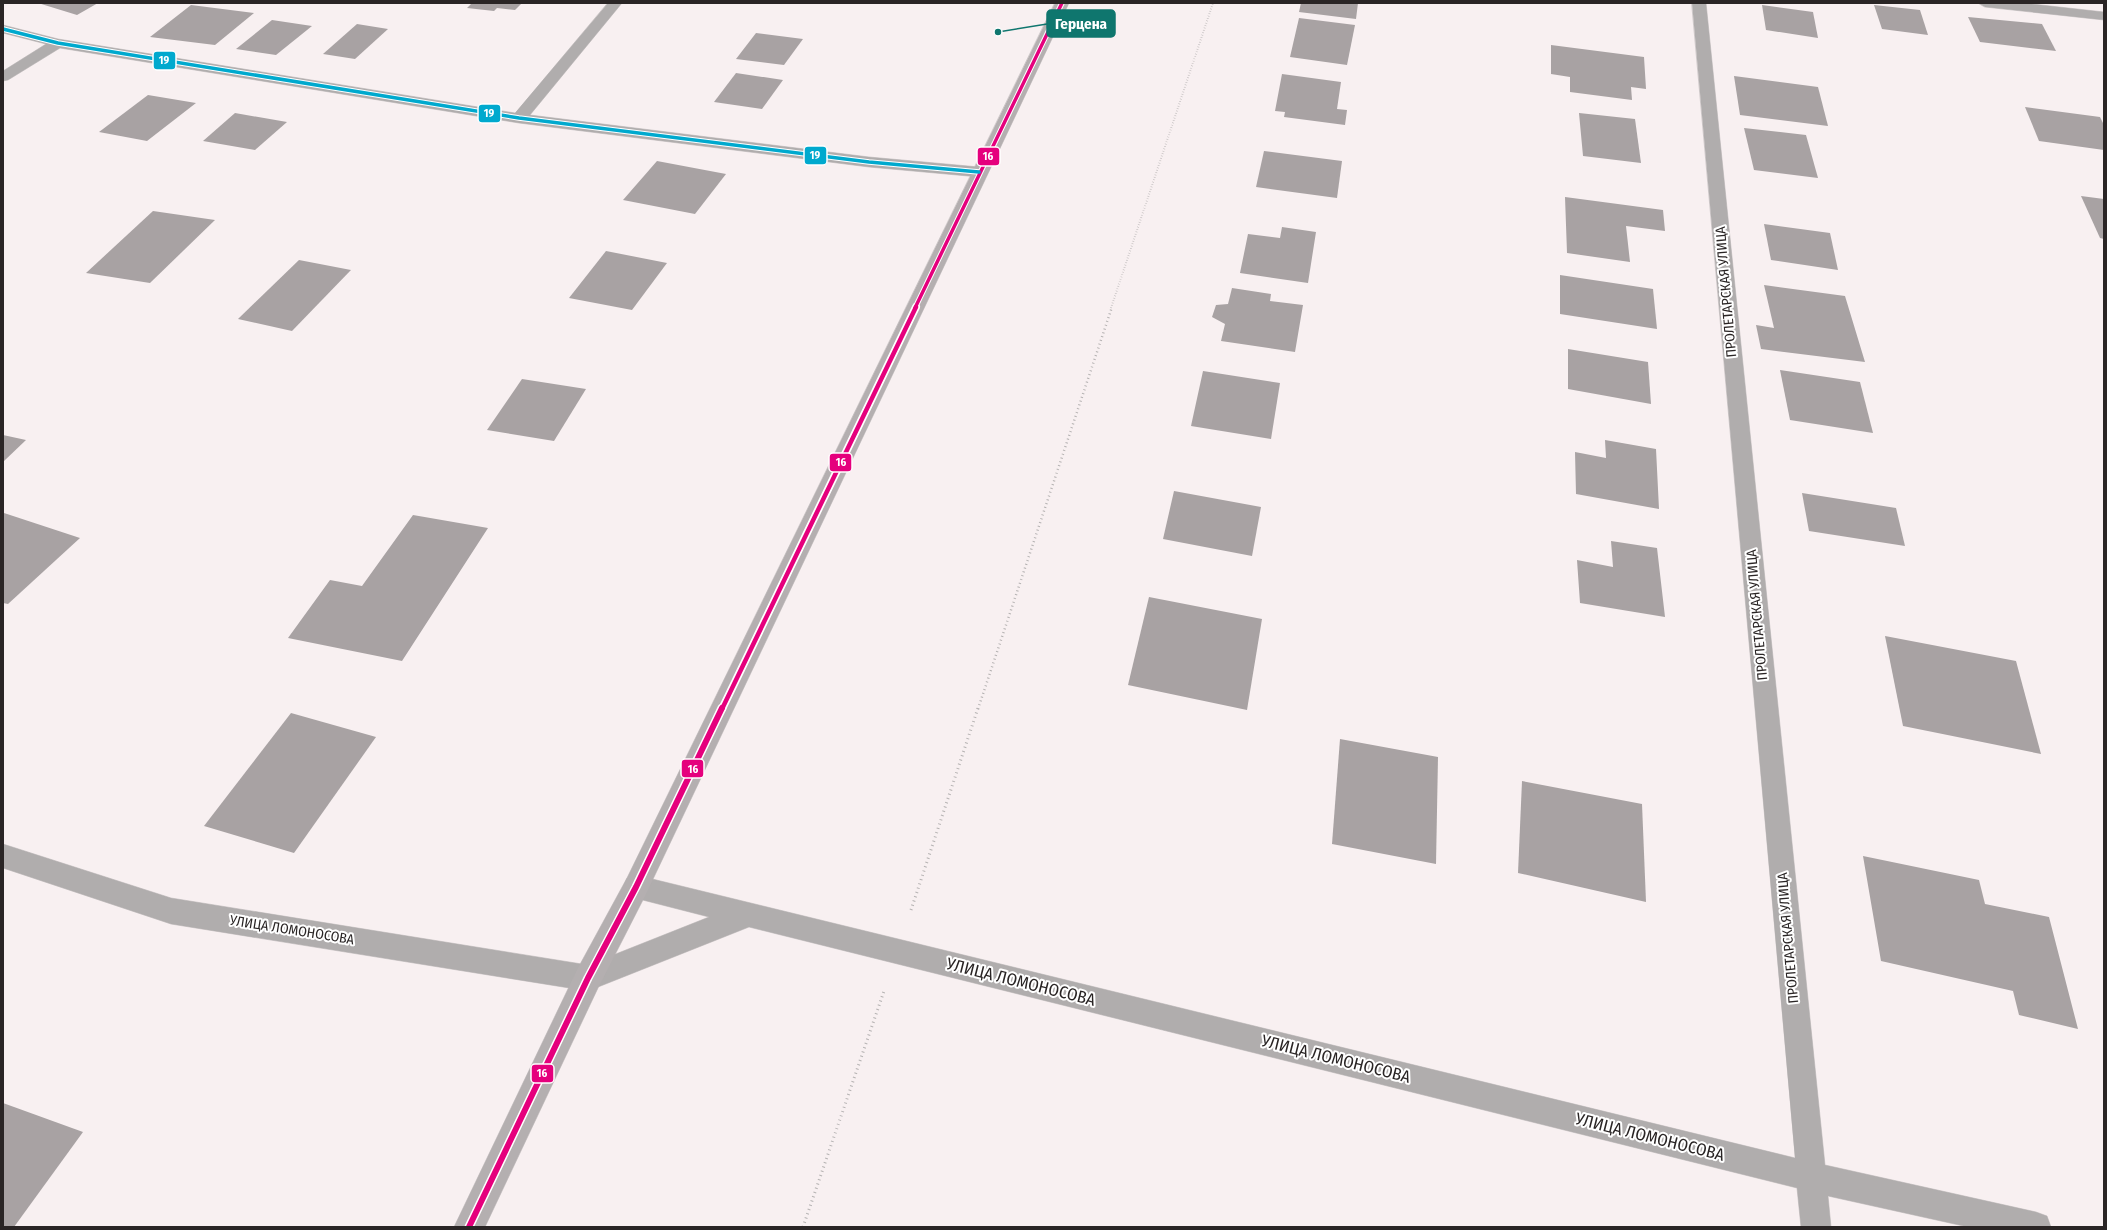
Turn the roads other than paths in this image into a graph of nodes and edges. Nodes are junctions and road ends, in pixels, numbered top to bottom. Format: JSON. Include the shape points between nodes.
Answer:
{"nodes":[{"id":1,"x":615,"y":3,"type":"edge"},
{"id":2,"x":1062,"y":3,"type":"edge"},
{"id":3,"x":1699,"y":3,"type":"edge"},
{"id":4,"x":1986,"y":3,"type":"edge"},
{"id":5,"x":2104,"y":16,"type":"edge"},
{"id":6,"x":3,"y":29,"type":"edge"},
{"id":7,"x":58,"y":43,"type":"junction"},
{"id":8,"x":3,"y":77,"type":"edge"},
{"id":9,"x":519,"y":118,"type":"junction"},
{"id":10,"x":979,"y":172,"type":"junction"},
{"id":11,"x":3,"y":856,"type":"edge"},
{"id":12,"x":636,"y":887,"type":"junction"},
{"id":13,"x":748,"y":915,"type":"junction"},
{"id":14,"x":588,"y":978,"type":"junction"},
{"id":15,"x":1811,"y":1176,"type":"junction"},
{"id":16,"x":469,"y":1227,"type":"edge"},
{"id":17,"x":1816,"y":1227,"type":"edge"},
{"id":18,"x":2036,"y":1227,"type":"edge"}],
"edges":[{"from":1,"to":9,"type":"street"},
{"from":2,"to":10,"type":"main road"},
{"from":3,"to":15,"type":"street","name":"ПРОЛЕТАРСКАЯ УЛИЦА"},
{"from":4,"to":5,"type":"street"},
{"from":6,"to":7,"type":"street"},
{"from":7,"to":8,"type":"street"},
{"from":7,"to":9,"type":"street"},
{"from":9,"to":10,"type":"street","via":[[869,162]]},
{"from":10,"to":12,"type":"main road"},
{"from":11,"to":14,"type":"street","name":"УЛИЦА ЛОМОНОСОВА","via":[[171,910]]},
{"from":12,"to":13,"type":"street","name":"УЛИЦА ЛОМОНОСОВА"},
{"from":12,"to":14,"type":"main road"},
{"from":13,"to":14,"type":"street"},
{"from":13,"to":15,"type":"street","name":"УЛИЦА ЛОМОНОСОВА"},
{"from":14,"to":16,"type":"main road"},
{"from":15,"to":17,"type":"street","name":"ПРОЛЕТАРСКАЯ УЛИЦА"},
{"from":15,"to":18,"type":"street","name":"УЛИЦА ЛОМОНОСОВА"}]}
